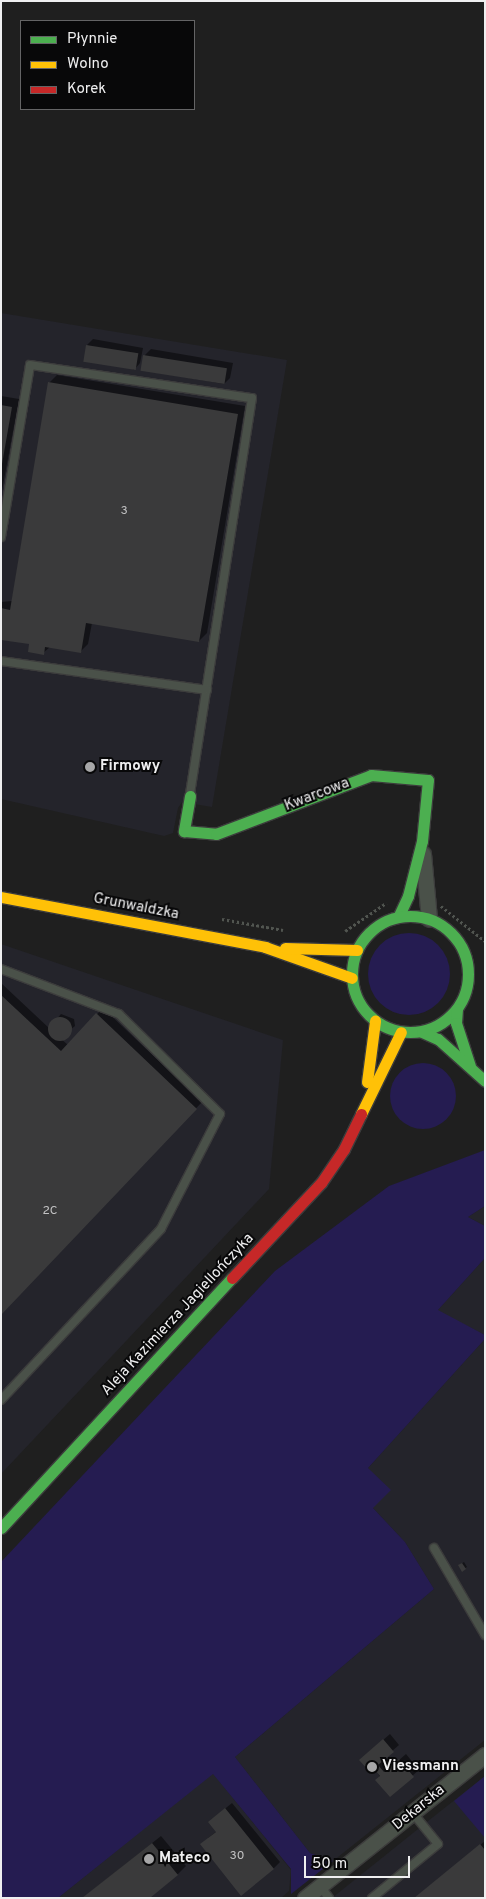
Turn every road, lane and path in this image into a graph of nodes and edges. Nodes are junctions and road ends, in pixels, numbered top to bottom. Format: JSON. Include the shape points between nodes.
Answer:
{"nodes":[{"id":1,"x":1,"y":537,"type":"edge"},
{"id":2,"x":1,"y":661,"type":"edge"},
{"id":3,"x":206,"y":690,"type":"junction"},
{"id":4,"x":190,"y":796,"type":"joint"},
{"id":5,"x":422,"y":841,"type":"junction"},
{"id":6,"x":1,"y":897,"type":"edge"},
{"id":7,"x":394,"y":899,"type":"dead end"},
{"id":8,"x":439,"y":904,"type":"dead end"},
{"id":9,"x":215,"y":918,"type":"dead end"},
{"id":10,"x":398,"y":918,"type":"junction"},
{"id":11,"x":429,"y":919,"type":"junction"},
{"id":12,"x":293,"y":931,"type":"dead end"},
{"id":13,"x":336,"y":934,"type":"dead end"},
{"id":14,"x":485,"y":941,"type":"edge"},
{"id":15,"x":265,"y":947,"type":"junction"},
{"id":16,"x":357,"y":950,"type":"junction"},
{"id":17,"x":1,"y":969,"type":"edge"},
{"id":18,"x":352,"y":978,"type":"junction"},
{"id":19,"x":456,"y":1009,"type":"junction"},
{"id":20,"x":375,"y":1021,"type":"junction"},
{"id":21,"x":401,"y":1032,"type":"junction"},
{"id":22,"x":422,"y":1032,"type":"junction"},
{"id":23,"x":470,"y":1066,"type":"junction"},
{"id":24,"x":485,"y":1081,"type":"edge"},
{"id":25,"x":361,"y":1110,"type":"junction"},
{"id":26,"x":1,"y":1400,"type":"edge"},
{"id":27,"x":1,"y":1528,"type":"edge"},
{"id":28,"x":434,"y":1548,"type":"dead end"},
{"id":29,"x":485,"y":1635,"type":"edge"},
{"id":30,"x":485,"y":1755,"type":"edge"},
{"id":31,"x":413,"y":1813,"type":"junction"},
{"id":32,"x":324,"y":1892,"type":"edge"},
{"id":33,"x":306,"y":1898,"type":"edge"},
{"id":34,"x":372,"y":1898,"type":"edge"}],
"edges":[{"from":1,"to":3,"type":"lane","via":[[30,365],[252,398]]},
{"from":2,"to":3,"type":"lane"},
{"from":3,"to":4,"type":"lane"},
{"from":4,"to":5,"type":"main road","name":"Kwarcowa","via":[[184,831],[216,834],[370,775],[428,780]]},
{"from":5,"to":10,"type":"main road","name":"Kwarcowa","via":[[408,896]]},
{"from":5,"to":11,"type":"street","name":"Kwarcowa"},
{"from":6,"to":15,"type":"main road","name":"Grunwaldzka"},
{"from":7,"to":13,"type":"path"},
{"from":8,"to":14,"type":"path"},
{"from":9,"to":12,"type":"path"},
{"from":10,"to":11,"type":"main road"},
{"from":10,"to":16,"type":"main road","via":[[374,929]]},
{"from":11,"to":19,"type":"main road","via":[[455,937],[473,968],[471,990]]},
{"from":15,"to":16,"type":"main road","name":"Grunwaldzka"},
{"from":15,"to":18,"type":"main road","name":"Grunwaldzka"},
{"from":16,"to":18,"type":"main road"},
{"from":17,"to":26,"type":"lane","via":[[119,1014],[220,1114],[161,1229]]},
{"from":18,"to":20,"type":"main road","via":[[355,994]]},
{"from":19,"to":22,"type":"main road","via":[[441,1024]]},
{"from":19,"to":23,"type":"main road","via":[[458,1032]]},
{"from":20,"to":21,"type":"main road"},
{"from":20,"to":25,"type":"main road","name":"Aleja Kazimierza Jagiellończyka","via":[[371,1063]]},
{"from":21,"to":22,"type":"main road"},
{"from":21,"to":25,"type":"main road","name":"Aleja Kazimierza Jagiellończyka"},
{"from":22,"to":23,"type":"main road","via":[[438,1039]]},
{"from":23,"to":24,"type":"main road"},
{"from":25,"to":27,"type":"main road","name":"Aleja Kazimierza Jagiellończyka","via":[[344,1149],[321,1183]]},
{"from":28,"to":29,"type":"lane"},
{"from":30,"to":31,"type":"street","name":"Dekarska"},
{"from":31,"to":32,"type":"street","name":"Dekarska"},
{"from":31,"to":34,"type":"lane","via":[[438,1844]]},
{"from":32,"to":33,"type":"street","name":"Dekarska"}]}
